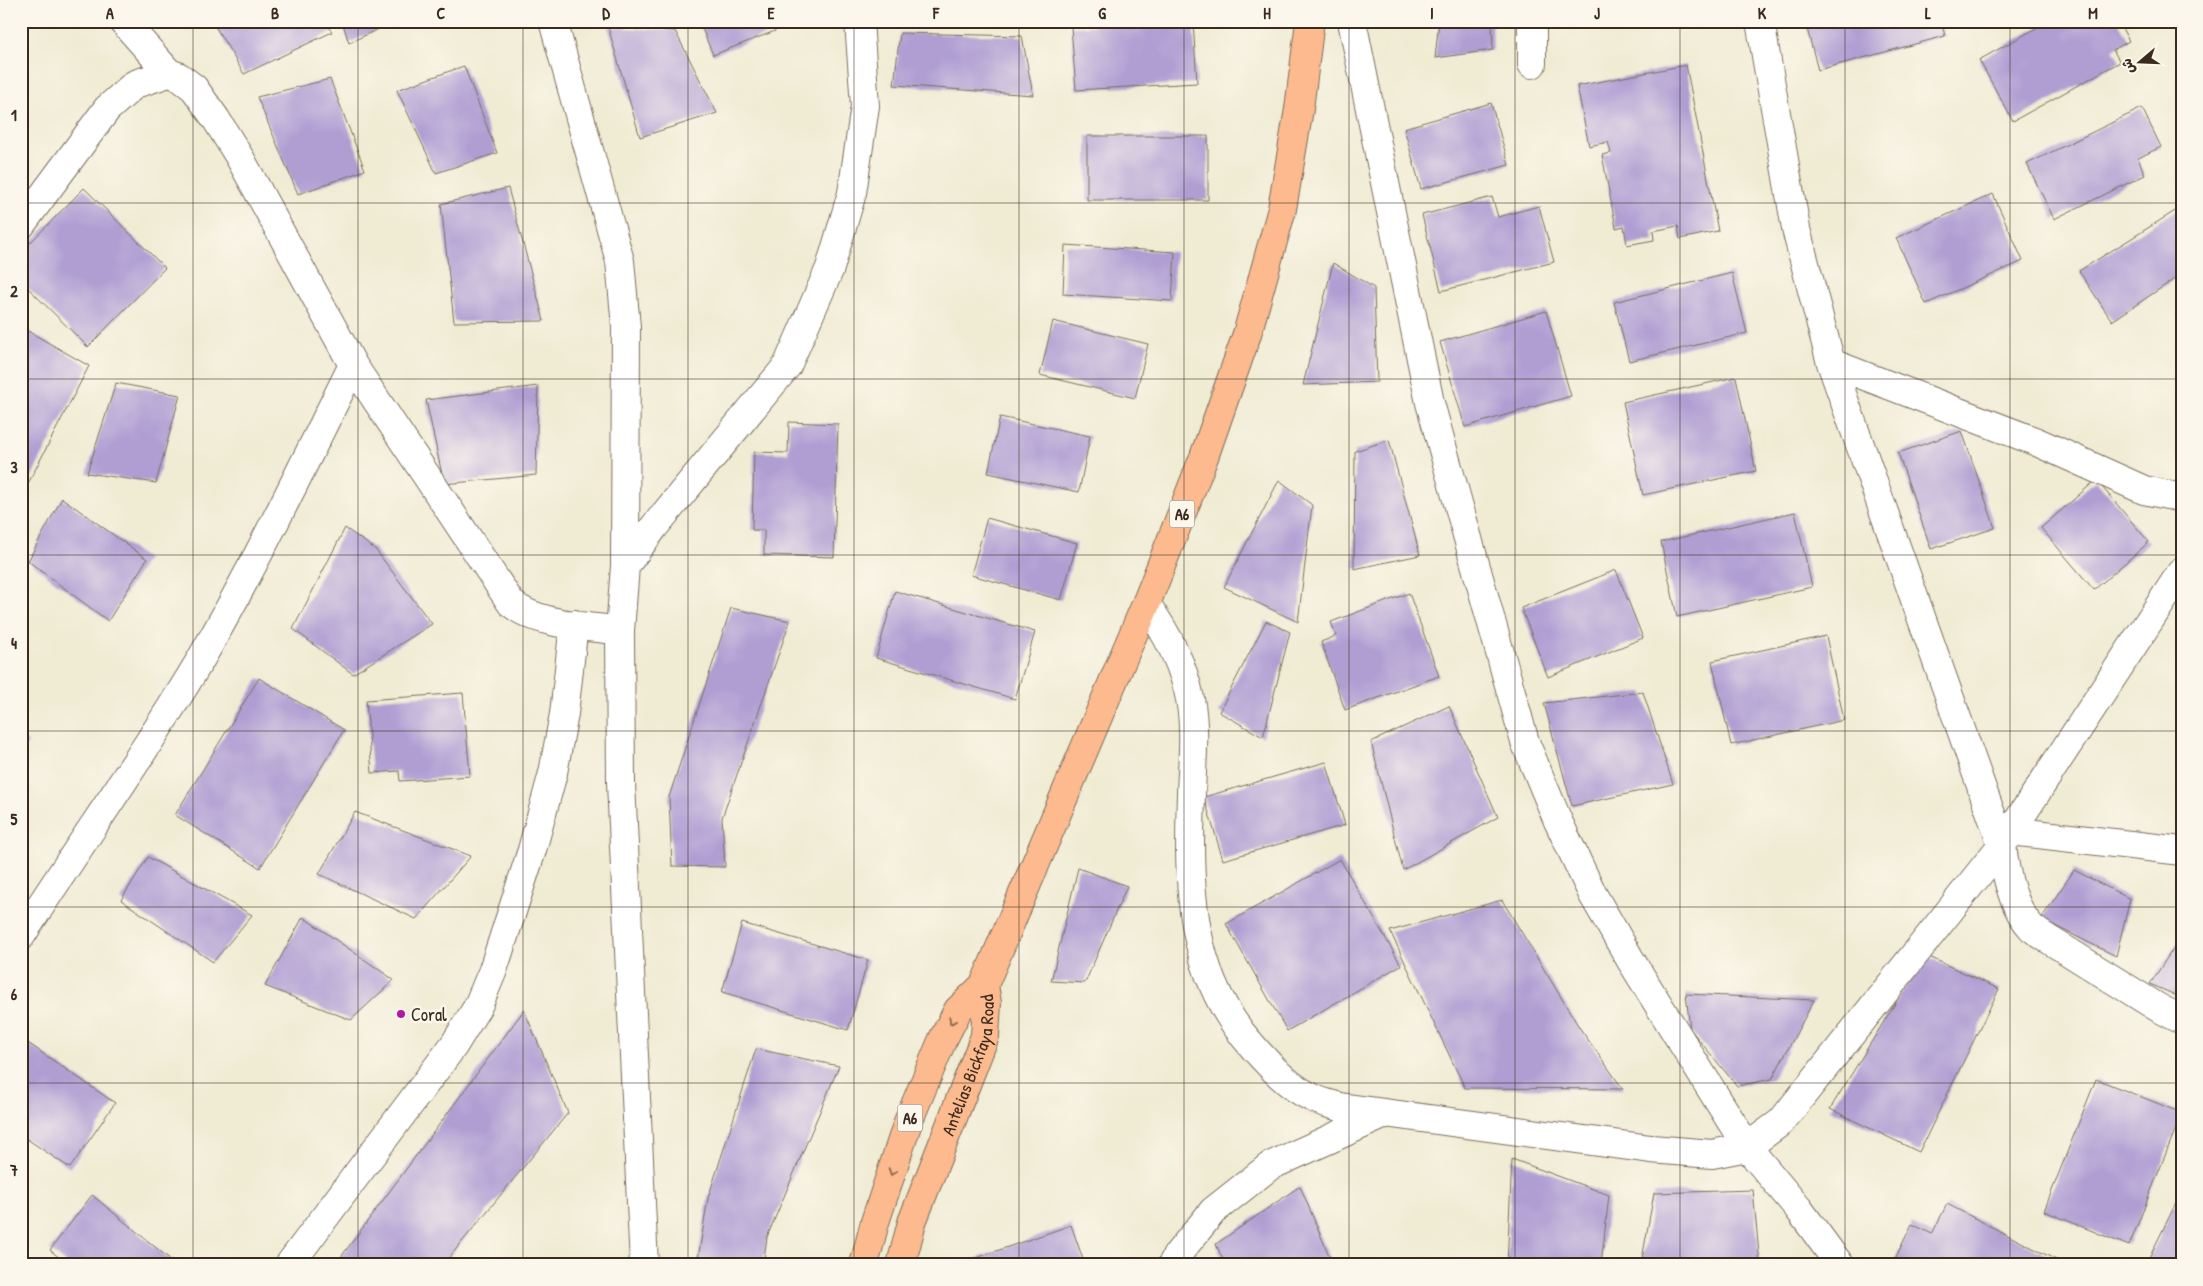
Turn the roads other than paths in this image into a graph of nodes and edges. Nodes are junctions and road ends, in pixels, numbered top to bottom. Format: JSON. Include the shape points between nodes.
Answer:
{"nodes":[{"id":1,"x":122,"y":21,"type":"edge"},
{"id":2,"x":554,"y":21,"type":"edge"},
{"id":3,"x":859,"y":21,"type":"edge"},
{"id":4,"x":1310,"y":21,"type":"edge"},
{"id":5,"x":1352,"y":21,"type":"edge"},
{"id":6,"x":1532,"y":21,"type":"edge"},
{"id":7,"x":1760,"y":21,"type":"edge"},
{"id":8,"x":1532,"y":64,"type":"dead end"},
{"id":9,"x":169,"y":73,"type":"junction"},
{"id":10,"x":21,"y":225,"type":"edge"},
{"id":11,"x":1831,"y":363,"type":"junction"},
{"id":12,"x":353,"y":365,"type":"junction"},
{"id":13,"x":2182,"y":498,"type":"edge"},
{"id":14,"x":625,"y":566,"type":"junction"},
{"id":15,"x":2182,"y":571,"type":"edge"},
{"id":16,"x":1146,"y":604,"type":"junction"},
{"id":17,"x":574,"y":624,"type":"junction"},
{"id":18,"x":620,"y":631,"type":"junction"},
{"id":19,"x":2007,"y":838,"type":"junction"},
{"id":20,"x":2182,"y":851,"type":"edge"},
{"id":21,"x":21,"y":936,"type":"edge"},
{"id":22,"x":984,"y":985,"type":"junction"},
{"id":23,"x":2182,"y":1020,"type":"edge"},
{"id":24,"x":1385,"y":1114,"type":"junction"},
{"id":25,"x":1747,"y":1147,"type":"junction"},
{"id":26,"x":288,"y":1265,"type":"edge"},
{"id":27,"x":644,"y":1265,"type":"edge"},
{"id":28,"x":864,"y":1265,"type":"edge"},
{"id":29,"x":901,"y":1265,"type":"edge"},
{"id":30,"x":1172,"y":1265,"type":"edge"},
{"id":31,"x":1840,"y":1265,"type":"edge"}],
"edges":[{"from":1,"to":9,"type":"street"},
{"from":2,"to":14,"type":"street","via":[[620,261],[626,327]]},
{"from":3,"to":14,"type":"street","via":[[865,106],[852,192],[830,268],[787,366]]},
{"from":4,"to":16,"type":"highway","number":"A6","via":[[1282,209],[1247,334],[1204,457]]},
{"from":5,"to":25,"type":"street","via":[[1430,403],[1525,742],[1594,896]]},
{"from":6,"to":8,"type":"street"},
{"from":7,"to":11,"type":"street","via":[[1796,229]]},
{"from":9,"to":10,"type":"street","via":[[135,84],[107,109]]},
{"from":9,"to":12,"type":"street","via":[[194,88],[216,119]]},
{"from":11,"to":13,"type":"street","via":[[2036,442],[2144,490]]},
{"from":11,"to":19,"type":"street"},
{"from":12,"to":17,"type":"street","via":[[511,603],[524,613]]},
{"from":12,"to":21,"type":"street","via":[[248,574],[202,657]]},
{"from":14,"to":18,"type":"street"},
{"from":15,"to":19,"type":"street"},
{"from":16,"to":22,"type":"highway","number":"A6"},
{"from":16,"to":24,"type":"street","via":[[1171,642],[1190,700],[1189,880],[1202,956],[1214,989],[1236,1029],[1275,1071],[1303,1092],[1340,1107]]},
{"from":17,"to":18,"type":"street"},
{"from":17,"to":26,"type":"street","via":[[566,705],[553,773],[532,850],[478,1006],[454,1045]]},
{"from":18,"to":27,"type":"street","via":[[620,783]]},
{"from":19,"to":20,"type":"street"},
{"from":19,"to":23,"type":"street","via":[[2004,866],[2021,912],[2033,928]]},
{"from":19,"to":25,"type":"street","via":[[1781,1122]]},
{"from":22,"to":28,"type":"highway","name":"Antelias Bickfaya Road","number":"A6","one_way":true,"via":[[958,1010],[942,1041],[908,1122]]},
{"from":22,"to":29,"type":"highway","name":"Antelias Bickfaya Road","number":"A6","via":[[987,1003],[985,1036],[912,1222]]},
{"from":24,"to":25,"type":"street","via":[[1651,1149],[1712,1154]]},
{"from":24,"to":30,"type":"street","via":[[1270,1166],[1213,1211],[1177,1254]]},
{"from":25,"to":31,"type":"street"}]}
